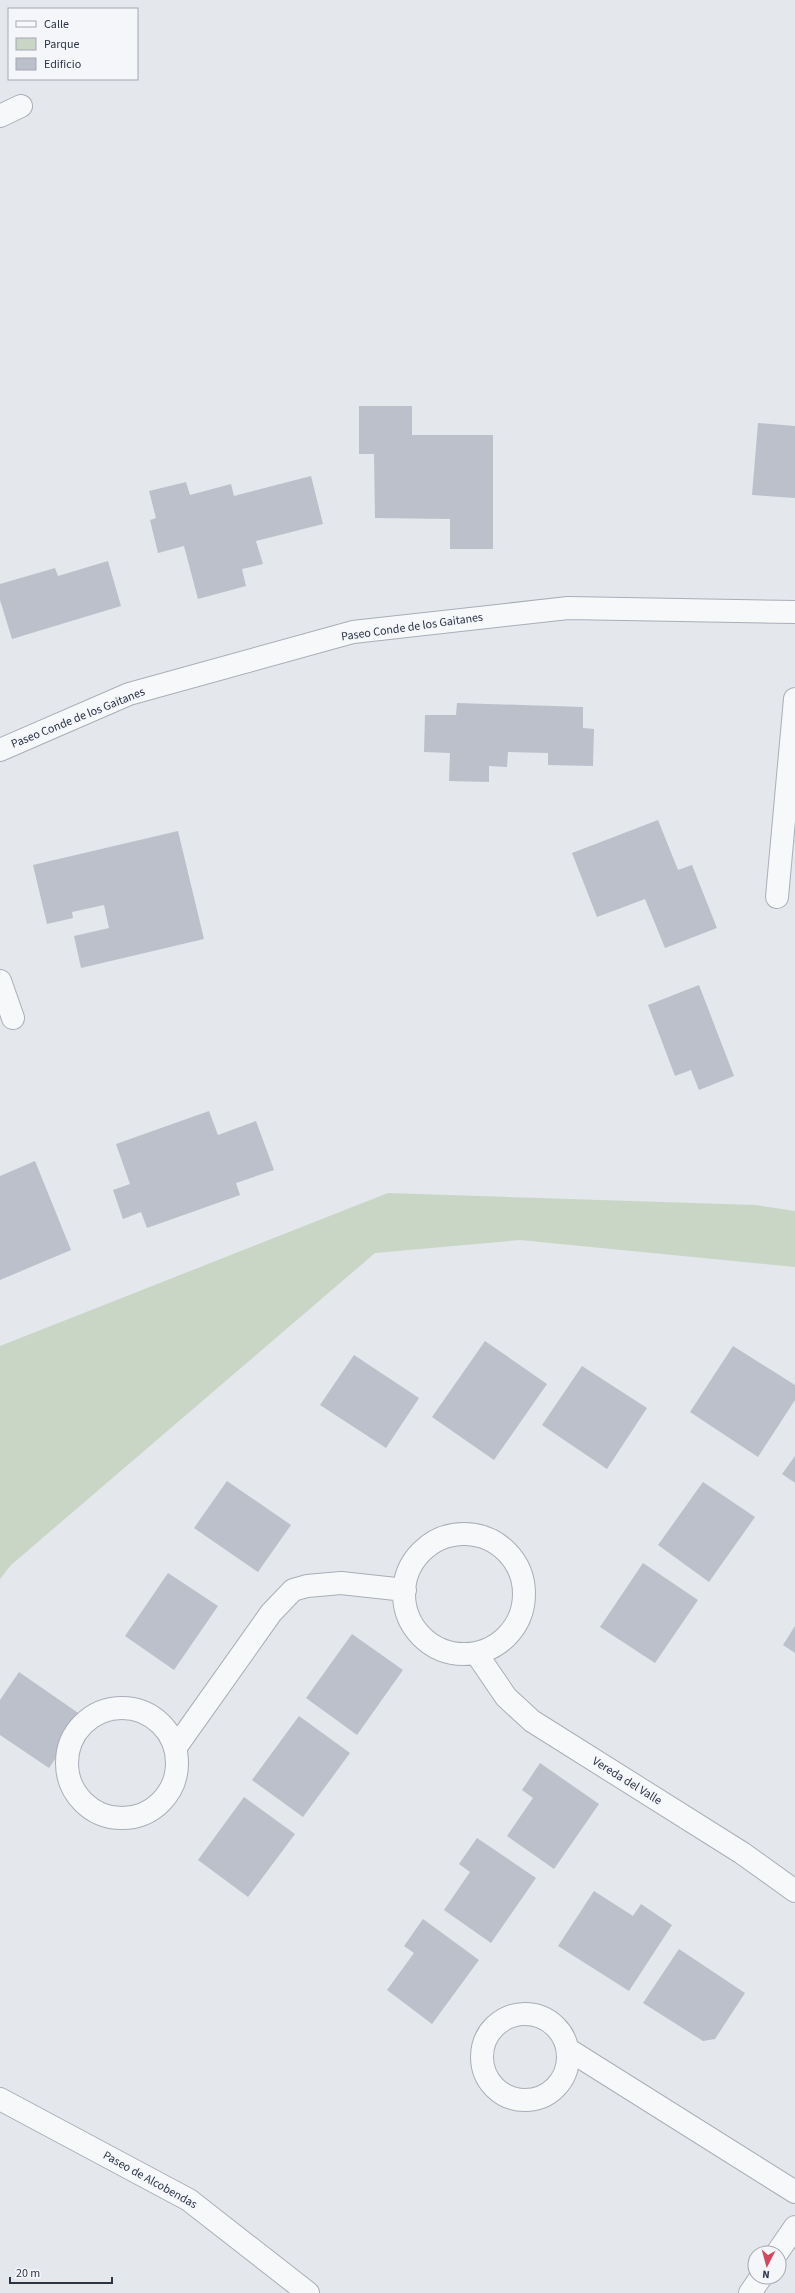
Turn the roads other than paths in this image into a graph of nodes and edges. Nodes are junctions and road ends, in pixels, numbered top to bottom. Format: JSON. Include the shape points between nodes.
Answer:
{"nodes":[{"id":1,"x":21,"y":106,"type":"dead end"},
{"id":2,"x":0,"y":116,"type":"edge"},
{"id":3,"x":795,"y":612,"type":"edge"},
{"id":4,"x":795,"y":699,"type":"edge"},
{"id":5,"x":0,"y":750,"type":"edge"},
{"id":6,"x":778,"y":897,"type":"dead end"},
{"id":7,"x":0,"y":981,"type":"edge"},
{"id":8,"x":13,"y":1018,"type":"dead end"},
{"id":9,"x":405,"y":1590,"type":"junction"},
{"id":10,"x":476,"y":1653,"type":"junction"},
{"id":11,"x":176,"y":1747,"type":"junction"},
{"id":12,"x":795,"y":1891,"type":"edge"},
{"id":13,"x":569,"y":2050,"type":"dead end"},
{"id":14,"x":0,"y":2100,"type":"edge"},
{"id":15,"x":795,"y":2192,"type":"edge"},
{"id":16,"x":795,"y":2227,"type":"edge"},
{"id":17,"x":783,"y":2245,"type":"edge"},
{"id":18,"x":308,"y":2293,"type":"edge"}],
"edges":[{"from":1,"to":2,"type":"street"},
{"from":3,"to":5,"type":"street","name":"Paseo Conde de los Gaitanes","via":[[568,608],[353,632],[129,694]]},
{"from":4,"to":6,"type":"street"},
{"from":7,"to":8,"type":"street"},
{"from":9,"to":10,"type":"street","via":[[405,1606],[414,1628],[431,1644],[453,1653]]},
{"from":9,"to":10,"type":"street","via":[[413,1561],[430,1544],[452,1535],[475,1535],[498,1543],[514,1560],[524,1582],[524,1605],[514,1627],[498,1644]]},
{"from":9,"to":11,"type":"street","via":[[341,1583],[293,1590],[271,1612]]},
{"from":10,"to":12,"type":"street","name":"Vereda del Valle","via":[[506,1697],[532,1721],[742,1853]]},
{"from":11,"to":11,"type":"street","via":[[165,1728],[148,1714],[128,1708],[106,1710],[87,1720],[73,1737],[67,1758],[69,1779],[79,1798],[96,1812],[117,1818],[138,1816],[158,1805],[172,1789],[178,1768]]},
{"from":13,"to":15,"type":"street"},
{"from":14,"to":18,"type":"street","name":"Paseo de Alcobendas","via":[[189,2200]]},
{"from":16,"to":17,"type":"street"}]}
